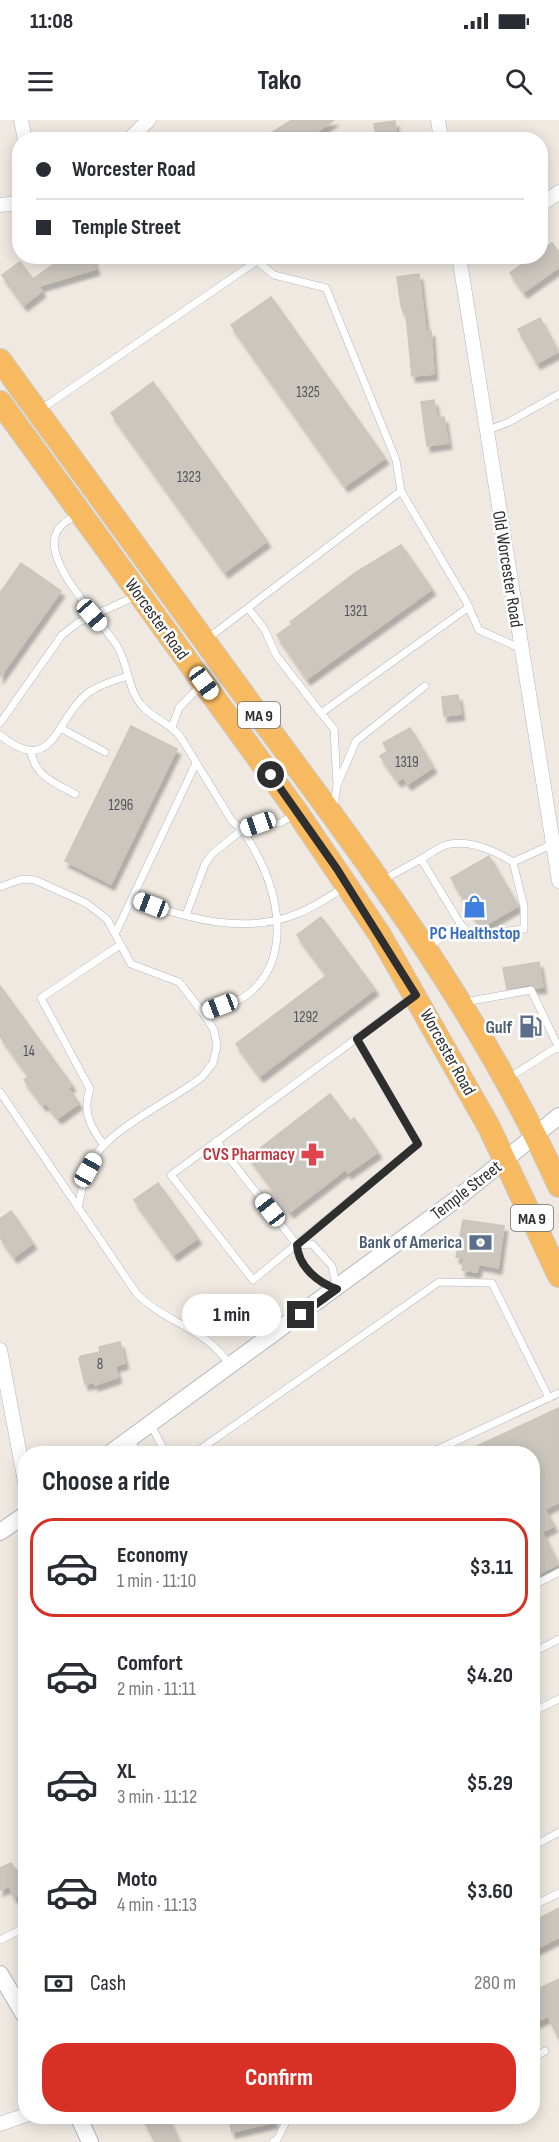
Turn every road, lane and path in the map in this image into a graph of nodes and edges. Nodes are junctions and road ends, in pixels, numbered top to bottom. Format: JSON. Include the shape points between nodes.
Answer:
{"nodes":[{"id":1,"x":149,"y":120,"type":"edge"},
{"id":2,"x":136,"y":132,"type":"edge"},
{"id":3,"x":253,"y":264,"type":"edge"},
{"id":4,"x":261,"y":264,"type":"edge"},
{"id":5,"x":460,"y":264,"type":"edge"},
{"id":6,"x":0,"y":360,"type":"edge"},
{"id":7,"x":559,"y":394,"type":"edge"},
{"id":8,"x":0,"y":402,"type":"edge"},
{"id":9,"x":38,"y":412,"type":"junction"},
{"id":10,"x":486,"y":431,"type":"junction"},
{"id":11,"x":401,"y":491,"type":"junction"},
{"id":12,"x":80,"y":513,"type":"junction"},
{"id":13,"x":139,"y":594,"type":"junction"},
{"id":14,"x":248,"y":608,"type":"junction"},
{"id":15,"x":468,"y":608,"type":"junction"},
{"id":16,"x":92,"y":615,"type":"junction"},
{"id":17,"x":205,"y":641,"type":"junction"},
{"id":18,"x":522,"y":649,"type":"junction"},
{"id":19,"x":128,"y":676,"type":"junction"},
{"id":20,"x":204,"y":683,"type":"junction"},
{"id":21,"x":425,"y":686,"type":"dead end"},
{"id":22,"x":321,"y":713,"type":"junction"},
{"id":23,"x":0,"y":723,"type":"edge"},
{"id":24,"x":172,"y":727,"type":"junction"},
{"id":25,"x":62,"y":729,"type":"junction"},
{"id":26,"x":0,"y":735,"type":"edge"},
{"id":27,"x":31,"y":752,"type":"junction"},
{"id":28,"x":105,"y":752,"type":"dead end"},
{"id":29,"x":196,"y":763,"type":"junction"},
{"id":30,"x":337,"y":785,"type":"junction"},
{"id":31,"x":75,"y":794,"type":"dead end"},
{"id":32,"x":297,"y":812,"type":"junction"},
{"id":33,"x":333,"y":816,"type":"junction"},
{"id":34,"x":243,"y":829,"type":"junction"},
{"id":35,"x":553,"y":844,"type":"junction"},
{"id":36,"x":421,"y":859,"type":"junction"},
{"id":37,"x":513,"y":862,"type":"junction"},
{"id":38,"x":379,"y":882,"type":"junction"},
{"id":39,"x":559,"y":882,"type":"edge"},
{"id":40,"x":348,"y":886,"type":"junction"},
{"id":41,"x":0,"y":887,"type":"edge"},
{"id":42,"x":132,"y":898,"type":"junction"},
{"id":43,"x":186,"y":915,"type":"junction"},
{"id":44,"x":277,"y":920,"type":"junction"},
{"id":45,"x":461,"y":925,"type":"junction"},
{"id":46,"x":116,"y":932,"type":"junction"},
{"id":47,"x":120,"y":945,"type":"junction"},
{"id":48,"x":424,"y":949,"type":"junction"},
{"id":49,"x":416,"y":995,"type":"junction"},
{"id":50,"x":458,"y":1003,"type":"junction"},
{"id":51,"x":203,"y":1013,"type":"junction"},
{"id":52,"x":357,"y":1039,"type":"junction"},
{"id":53,"x":559,"y":1049,"type":"edge"},
{"id":54,"x":505,"y":1080,"type":"junction"},
{"id":55,"x":0,"y":1092,"type":"edge"},
{"id":56,"x":559,"y":1116,"type":"edge"},
{"id":57,"x":535,"y":1136,"type":"junction"},
{"id":58,"x":216,"y":1141,"type":"junction"},
{"id":59,"x":559,"y":1142,"type":"edge"},
{"id":60,"x":104,"y":1145,"type":"junction"},
{"id":61,"x":505,"y":1160,"type":"junction"},
{"id":62,"x":559,"y":1186,"type":"edge"},
{"id":63,"x":78,"y":1208,"type":"junction"},
{"id":64,"x":297,"y":1245,"type":"junction"},
{"id":65,"x":559,"y":1276,"type":"edge"},
{"id":66,"x":337,"y":1289,"type":"junction"},
{"id":67,"x":0,"y":1350,"type":"edge"},
{"id":68,"x":230,"y":1367,"type":"junction"},
{"id":69,"x":559,"y":1393,"type":"edge"},
{"id":70,"x":549,"y":1398,"type":"junction"},
{"id":71,"x":152,"y":1425,"type":"junction"},
{"id":72,"x":18,"y":1446,"type":"edge"},
{"id":73,"x":134,"y":1446,"type":"edge"},
{"id":74,"x":162,"y":1446,"type":"edge"},
{"id":75,"x":206,"y":1446,"type":"edge"},
{"id":76,"x":445,"y":1446,"type":"edge"},
{"id":77,"x":18,"y":1520,"type":"edge"},
{"id":78,"x":0,"y":1532,"type":"edge"},
{"id":79,"x":559,"y":1572,"type":"edge"},
{"id":80,"x":540,"y":1582,"type":"edge"},
{"id":81,"x":559,"y":1639,"type":"edge"},
{"id":82,"x":540,"y":1649,"type":"edge"},
{"id":83,"x":559,"y":1699,"type":"edge"},
{"id":84,"x":540,"y":1708,"type":"edge"},
{"id":85,"x":559,"y":1832,"type":"edge"},
{"id":86,"x":540,"y":1842,"type":"edge"},
{"id":87,"x":559,"y":1893,"type":"edge"},
{"id":88,"x":540,"y":1902,"type":"edge"},
{"id":89,"x":18,"y":1931,"type":"edge"},
{"id":90,"x":0,"y":1940,"type":"edge"},
{"id":91,"x":0,"y":1974,"type":"edge"},
{"id":92,"x":18,"y":2004,"type":"edge"},
{"id":93,"x":545,"y":2051,"type":"dead end"},
{"id":94,"x":540,"y":2054,"type":"edge"},
{"id":95,"x":18,"y":2118,"type":"edge"},
{"id":96,"x":0,"y":2124,"type":"edge"},
{"id":97,"x":82,"y":2124,"type":"edge"},
{"id":98,"x":285,"y":2124,"type":"edge"},
{"id":99,"x":90,"y":2142,"type":"edge"},
{"id":100,"x":273,"y":2142,"type":"edge"}],
"edges":[{"from":1,"to":2,"type":"street"},
{"from":3,"to":9,"type":"lane"},
{"from":4,"to":11,"type":"lane","via":[[274,275],[326,288],[396,460]]},
{"from":5,"to":10,"type":"street","name":"Old Worcester Road"},
{"from":6,"to":9,"type":"highway","name":"Worcester Road","number":"MA 9"},
{"from":7,"to":10,"type":"lane"},
{"from":8,"to":12,"type":"highway","name":"Worcester Road","number":"MA 9"},
{"from":9,"to":17,"type":"highway","name":"Worcester Road","number":"MA 9"},
{"from":10,"to":18,"type":"street","name":"Old Worcester Road"},
{"from":11,"to":14,"type":"lane"},
{"from":11,"to":15,"type":"lane"},
{"from":12,"to":13,"type":"highway","name":"Worcester Road","number":"MA 9"},
{"from":12,"to":16,"type":"lane","via":[[58,528],[54,548]]},
{"from":13,"to":16,"type":"lane"},
{"from":13,"to":20,"type":"highway","name":"Worcester Road","number":"MA 9"},
{"from":14,"to":17,"type":"lane"},
{"from":14,"to":22,"type":"lane","via":[[265,630],[276,655]]},
{"from":15,"to":18,"type":"lane","via":[[479,630]]},
{"from":15,"to":22,"type":"lane"},
{"from":16,"to":19,"type":"lane","via":[[117,645]]},
{"from":16,"to":23,"type":"lane","via":[[62,635]]},
{"from":17,"to":33,"type":"highway","name":"Worcester Road","number":"MA 9"},
{"from":18,"to":35,"type":"street","name":"Old Worcester Road"},
{"from":19,"to":24,"type":"lane","via":[[145,710]]},
{"from":19,"to":25,"type":"lane","via":[[88,693]]},
{"from":20,"to":24,"type":"lane","via":[[179,708]]},
{"from":20,"to":32,"type":"highway","name":"Worcester Road","number":"MA 9"},
{"from":21,"to":30,"type":"lane","via":[[356,741]]},
{"from":22,"to":30,"type":"lane","via":[[334,729]]},
{"from":24,"to":29,"type":"lane"},
{"from":25,"to":27,"type":"lane","via":[[42,749]]},
{"from":25,"to":28,"type":"lane"},
{"from":26,"to":27,"type":"lane","via":[[20,750]]},
{"from":27,"to":31,"type":"lane","via":[[42,775]]},
{"from":29,"to":34,"type":"lane","via":[[232,821]]},
{"from":29,"to":42,"type":"lane"},
{"from":30,"to":33,"type":"lane"},
{"from":32,"to":34,"type":"lane","via":[[280,823]]},
{"from":32,"to":40,"type":"highway","name":"Worcester Road","number":"MA 9"},
{"from":33,"to":38,"type":"highway","name":"Worcester Road","number":"MA 9"},
{"from":34,"to":43,"type":"lane","via":[[205,864]]},
{"from":34,"to":44,"type":"lane","via":[[270,878]]},
{"from":35,"to":37,"type":"lane"},
{"from":35,"to":39,"type":"street","name":"Old Worcester Road"},
{"from":36,"to":37,"type":"lane","via":[[450,844],[476,845]]},
{"from":36,"to":38,"type":"lane"},
{"from":36,"to":45,"type":"lane"},
{"from":37,"to":45,"type":"lane","via":[[524,906],[524,929],[472,936]]},
{"from":38,"to":48,"type":"highway","name":"Worcester Road","number":"MA 9"},
{"from":40,"to":44,"type":"lane"},
{"from":40,"to":49,"type":"highway","name":"Worcester Road","number":"MA 9"},
{"from":41,"to":46,"type":"lane","via":[[22,879],[35,880],[97,910]]},
{"from":42,"to":43,"type":"lane"},
{"from":42,"to":46,"type":"lane"},
{"from":43,"to":44,"type":"lane","via":[[241,924]]},
{"from":44,"to":51,"type":"lane","via":[[274,950],[257,985],[239,999]]},
{"from":45,"to":48,"type":"lane"},
{"from":46,"to":47,"type":"lane"},
{"from":47,"to":51,"type":"lane","via":[[131,964],[179,982]]},
{"from":47,"to":60,"type":"lane","via":[[41,998],[90,1089],[86,1108],[89,1122]]},
{"from":48,"to":50,"type":"highway","name":"Worcester Road","number":"MA 9"},
{"from":49,"to":52,"type":"lane"},
{"from":49,"to":61,"type":"highway","name":"Worcester Road","number":"MA 9"},
{"from":50,"to":53,"type":"lane","via":[[531,990]]},
{"from":50,"to":54,"type":"highway","name":"Worcester Road","number":"MA 9"},
{"from":51,"to":60,"type":"lane","via":[[216,1037],[216,1054],[209,1070]]},
{"from":52,"to":58,"type":"lane"},
{"from":52,"to":64,"type":"lane","via":[[418,1144]]},
{"from":53,"to":54,"type":"lane"},
{"from":54,"to":57,"type":"highway","name":"Worcester Road","number":"MA 9"},
{"from":55,"to":63,"type":"lane"},
{"from":56,"to":57,"type":"street","name":"Temple Street"},
{"from":57,"to":59,"type":"highway"},
{"from":57,"to":61,"type":"street","name":"Temple Street"},
{"from":57,"to":62,"type":"highway","name":"Worcester Road","number":"MA 9"},
{"from":58,"to":64,"type":"lane"},
{"from":58,"to":64,"type":"lane","via":[[171,1175],[253,1280]]},
{"from":60,"to":63,"type":"lane","via":[[88,1170]]},
{"from":61,"to":65,"type":"highway","name":"Worcester Road","number":"MA 9"},
{"from":61,"to":66,"type":"street","name":"Temple Street"},
{"from":63,"to":68,"type":"lane","via":[[137,1294],[160,1314],[216,1346]]},
{"from":64,"to":66,"type":"lane","via":[[298,1257],[318,1280]]},
{"from":64,"to":66,"type":"lane","via":[[312,1244],[332,1266]]},
{"from":66,"to":68,"type":"street","name":"Temple Street"},
{"from":67,"to":72,"type":"street"},
{"from":68,"to":71,"type":"street","name":"Temple Street"},
{"from":69,"to":70,"type":"lane"},
{"from":70,"to":75,"type":"lane","via":[[492,1283],[439,1282]]},
{"from":70,"to":76,"type":"lane"},
{"from":71,"to":73,"type":"street","name":"Temple Street"},
{"from":71,"to":74,"type":"lane"},
{"from":77,"to":78,"type":"street"},
{"from":79,"to":80,"type":"lane"},
{"from":81,"to":82,"type":"lane"},
{"from":83,"to":84,"type":"lane"},
{"from":85,"to":86,"type":"lane"},
{"from":87,"to":88,"type":"lane"},
{"from":89,"to":90,"type":"lane"},
{"from":91,"to":92,"type":"street"},
{"from":93,"to":94,"type":"lane"},
{"from":95,"to":96,"type":"street"},
{"from":97,"to":99,"type":"street"},
{"from":98,"to":100,"type":"lane"}]}
